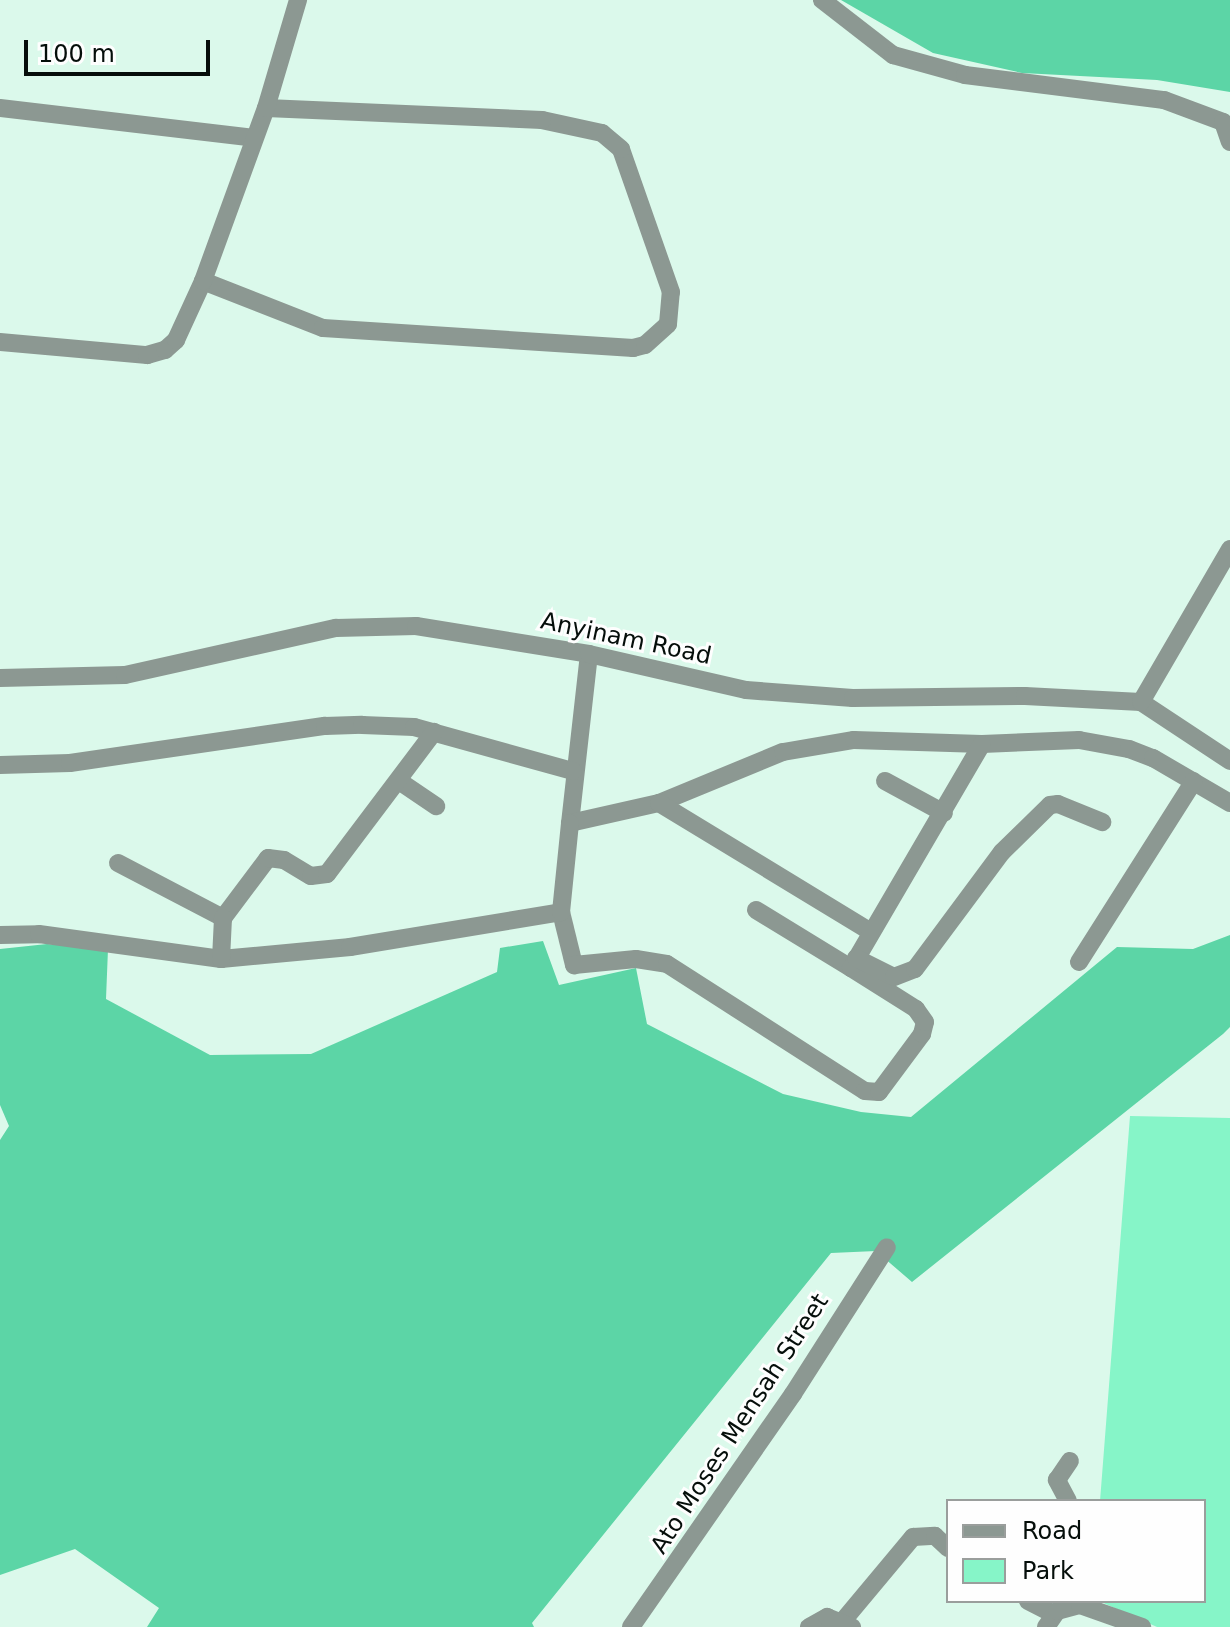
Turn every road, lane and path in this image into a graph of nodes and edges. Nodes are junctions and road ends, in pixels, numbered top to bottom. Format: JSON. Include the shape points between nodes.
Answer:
{"nodes":[{"id":1,"x":298,"y":0,"type":"edge"},
{"id":2,"x":822,"y":0,"type":"edge"},
{"id":3,"x":0,"y":108,"type":"edge"},
{"id":4,"x":266,"y":108,"type":"junction"},
{"id":5,"x":1226,"y":121,"type":"edge"},
{"id":6,"x":254,"y":138,"type":"junction"},
{"id":7,"x":1230,"y":142,"type":"edge"},
{"id":8,"x":203,"y":281,"type":"junction"},
{"id":9,"x":0,"y":342,"type":"edge"},
{"id":10,"x":1230,"y":549,"type":"edge"},
{"id":11,"x":589,"y":654,"type":"junction"},
{"id":12,"x":0,"y":678,"type":"edge"},
{"id":13,"x":1141,"y":702,"type":"junction"},
{"id":14,"x":434,"y":732,"type":"junction"},
{"id":15,"x":982,"y":744,"type":"junction"},
{"id":16,"x":1230,"y":761,"type":"edge"},
{"id":17,"x":0,"y":765,"type":"edge"},
{"id":18,"x":573,"y":771,"type":"junction"},
{"id":19,"x":399,"y":781,"type":"junction"},
{"id":20,"x":885,"y":781,"type":"dead end"},
{"id":21,"x":1194,"y":781,"type":"junction"},
{"id":22,"x":659,"y":803,"type":"junction"},
{"id":23,"x":1230,"y":803,"type":"edge"},
{"id":24,"x":436,"y":806,"type":"dead end"},
{"id":25,"x":944,"y":813,"type":"junction"},
{"id":26,"x":1102,"y":822,"type":"dead end"},
{"id":27,"x":570,"y":823,"type":"junction"},
{"id":28,"x":118,"y":863,"type":"dead end"},
{"id":29,"x":756,"y":910,"type":"dead end"},
{"id":30,"x":561,"y":912,"type":"junction"},
{"id":31,"x":223,"y":918,"type":"junction"},
{"id":32,"x":871,"y":932,"type":"junction"},
{"id":33,"x":0,"y":935,"type":"edge"},
{"id":34,"x":221,"y":959,"type":"junction"},
{"id":35,"x":1079,"y":962,"type":"dead end"},
{"id":36,"x":854,"y":963,"type":"junction"},
{"id":37,"x":887,"y":1247,"type":"dead end"},
{"id":38,"x":1070,"y":1461,"type":"dead end"},
{"id":39,"x":1067,"y":1499,"type":"edge"},
{"id":40,"x":946,"y":1546,"type":"edge"},
{"id":41,"x":1030,"y":1603,"type":"edge"},
{"id":42,"x":1088,"y":1603,"type":"edge"},
{"id":43,"x":1050,"y":1620,"type":"edge"},
{"id":44,"x":847,"y":1625,"type":"edge"},
{"id":45,"x":631,"y":1627,"type":"edge"},
{"id":46,"x":809,"y":1627,"type":"edge"},
{"id":47,"x":1142,"y":1627,"type":"edge"}],
"edges":[{"from":1,"to":4,"type":"street"},
{"from":2,"to":5,"type":"street","via":[[893,55],[965,75],[1164,100]]},
{"from":3,"to":6,"type":"street"},
{"from":4,"to":6,"type":"street"},
{"from":4,"to":8,"type":"street","via":[[542,120],[602,133],[621,149],[671,292],[668,324],[645,345],[633,348],[323,328]]},
{"from":5,"to":7,"type":"street"},
{"from":6,"to":8,"type":"street"},
{"from":8,"to":9,"type":"street","via":[[176,340],[165,350],[118,354]]},
{"from":10,"to":13,"type":"street"},
{"from":11,"to":12,"type":"street","name":"Anyinam Road","via":[[416,626],[336,628],[125,675]]},
{"from":11,"to":13,"type":"street","name":"Anyinam Road","via":[[746,690],[853,698],[1025,696]]},
{"from":11,"to":18,"type":"street"},
{"from":13,"to":16,"type":"street"},
{"from":14,"to":17,"type":"street","via":[[325,726],[70,763]]},
{"from":14,"to":18,"type":"street"},
{"from":14,"to":19,"type":"street"},
{"from":15,"to":21,"type":"street","via":[[1079,740],[1129,749]]},
{"from":15,"to":22,"type":"street","via":[[854,740],[805,746]]},
{"from":15,"to":25,"type":"street"},
{"from":18,"to":27,"type":"street"},
{"from":19,"to":24,"type":"street"},
{"from":19,"to":31,"type":"street","via":[[327,874],[311,876],[279,858],[268,858]]},
{"from":20,"to":25,"type":"street"},
{"from":21,"to":23,"type":"street"},
{"from":21,"to":35,"type":"street"},
{"from":22,"to":27,"type":"street"},
{"from":22,"to":32,"type":"street"},
{"from":25,"to":32,"type":"street"},
{"from":26,"to":36,"type":"street","via":[[1050,805],[1002,852],[915,969],[894,977]]},
{"from":27,"to":30,"type":"street"},
{"from":28,"to":31,"type":"street"},
{"from":29,"to":36,"type":"street"},
{"from":30,"to":34,"type":"street","via":[[350,947]]},
{"from":30,"to":36,"type":"street","via":[[574,965],[636,959],[667,964],[873,1093],[884,1088],[925,1022],[916,1009]]},
{"from":31,"to":34,"type":"street"},
{"from":32,"to":36,"type":"street"},
{"from":33,"to":34,"type":"street","via":[[39,934]]},
{"from":37,"to":45,"type":"street","name":"Ato Moses Mensah Street","via":[[793,1394]]},
{"from":38,"to":39,"type":"street","via":[[1057,1480]]},
{"from":40,"to":44,"type":"street","via":[[935,1536],[913,1537]]},
{"from":41,"to":43,"type":"street"},
{"from":42,"to":43,"type":"street","via":[[1069,1606]]},
{"from":42,"to":47,"type":"street"},
{"from":44,"to":46,"type":"street","via":[[827,1617]]}]}
